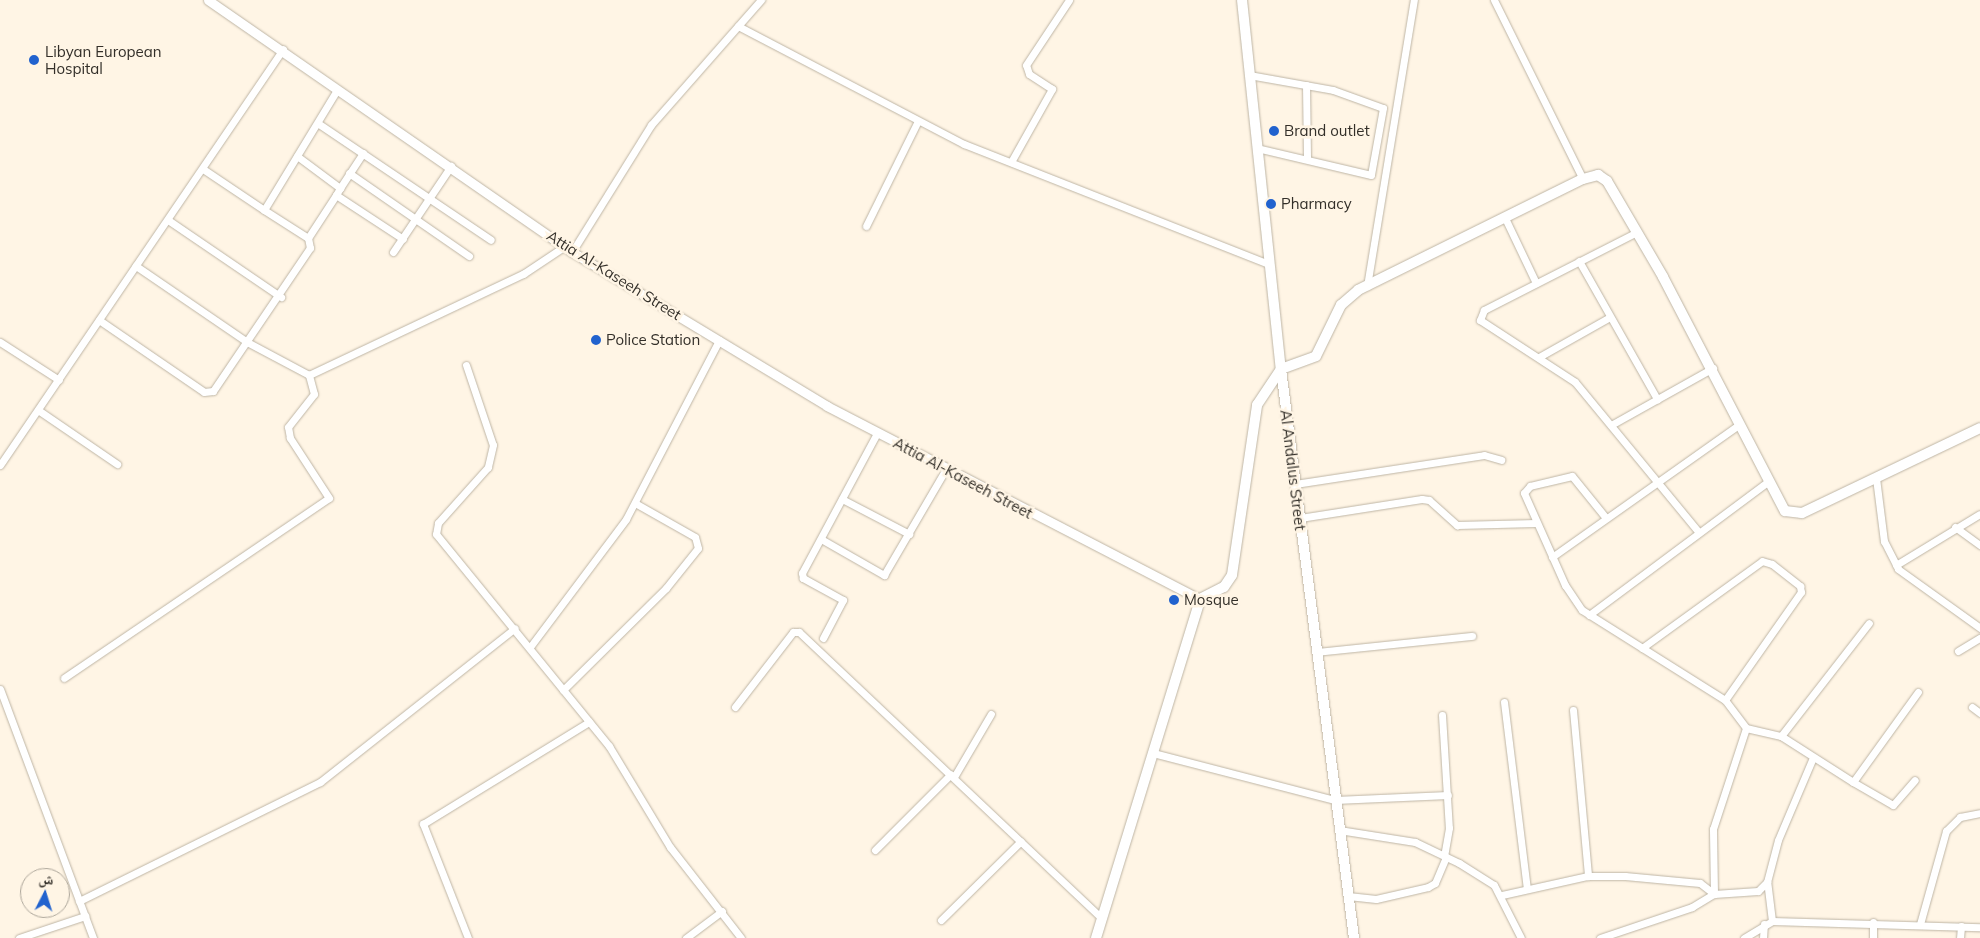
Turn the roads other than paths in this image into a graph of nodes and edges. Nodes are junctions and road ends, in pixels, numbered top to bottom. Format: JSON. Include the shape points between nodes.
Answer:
{"nodes":[{"id":1,"x":208,"y":0,"type":"edge"},
{"id":2,"x":761,"y":0,"type":"edge"},
{"id":3,"x":1068,"y":0,"type":"edge"},
{"id":4,"x":1242,"y":0,"type":"edge"},
{"id":5,"x":1414,"y":0,"type":"edge"},
{"id":6,"x":1494,"y":0,"type":"edge"},
{"id":7,"x":738,"y":26,"type":"junction"},
{"id":8,"x":283,"y":49,"type":"junction"},
{"id":9,"x":1249,"y":75,"type":"junction"},
{"id":10,"x":1306,"y":85,"type":"junction"},
{"id":11,"x":337,"y":90,"type":"junction"},
{"id":12,"x":918,"y":121,"type":"junction"},
{"id":13,"x":319,"y":124,"type":"junction"},
{"id":14,"x":1257,"y":148,"type":"junction"},
{"id":15,"x":363,"y":152,"type":"junction"},
{"id":16,"x":297,"y":156,"type":"junction"},
{"id":17,"x":1307,"y":159,"type":"junction"},
{"id":18,"x":1011,"y":162,"type":"junction"},
{"id":19,"x":451,"y":166,"type":"junction"},
{"id":20,"x":203,"y":169,"type":"junction"},
{"id":21,"x":349,"y":173,"type":"junction"},
{"id":22,"x":1583,"y":178,"type":"junction"},
{"id":23,"x":338,"y":191,"type":"junction"},
{"id":24,"x":432,"y":196,"type":"junction"},
{"id":25,"x":264,"y":210,"type":"junction"},
{"id":26,"x":1504,"y":218,"type":"junction"},
{"id":27,"x":416,"y":219,"type":"junction"},
{"id":28,"x":168,"y":220,"type":"junction"},
{"id":29,"x":866,"y":226,"type":"dead end"},
{"id":30,"x":1637,"y":232,"type":"junction"},
{"id":31,"x":308,"y":238,"type":"junction"},
{"id":32,"x":403,"y":239,"type":"junction"},
{"id":33,"x":490,"y":240,"type":"dead end"},
{"id":34,"x":569,"y":249,"type":"junction"},
{"id":35,"x":393,"y":252,"type":"dead end"},
{"id":36,"x":469,"y":256,"type":"dead end"},
{"id":37,"x":1579,"y":261,"type":"junction"},
{"id":38,"x":1269,"y":264,"type":"junction"},
{"id":39,"x":136,"y":266,"type":"junction"},
{"id":40,"x":1536,"y":283,"type":"junction"},
{"id":41,"x":1367,"y":286,"type":"junction"},
{"id":42,"x":281,"y":297,"type":"junction"},
{"id":43,"x":1610,"y":317,"type":"junction"},
{"id":44,"x":98,"y":320,"type":"junction"},
{"id":45,"x":719,"y":340,"type":"junction"},
{"id":46,"x":0,"y":342,"type":"edge"},
{"id":47,"x":247,"y":342,"type":"junction"},
{"id":48,"x":1539,"y":357,"type":"junction"},
{"id":49,"x":466,"y":365,"type":"dead end"},
{"id":50,"x":1713,"y":368,"type":"junction"},
{"id":51,"x":1280,"y":369,"type":"junction"},
{"id":52,"x":309,"y":376,"type":"junction"},
{"id":53,"x":59,"y":380,"type":"junction"},
{"id":54,"x":1657,"y":399,"type":"junction"},
{"id":55,"x":38,"y":410,"type":"junction"},
{"id":56,"x":1740,"y":424,"type":"junction"},
{"id":57,"x":1611,"y":425,"type":"junction"},
{"id":58,"x":1980,"y":428,"type":"edge"},
{"id":59,"x":877,"y":432,"type":"junction"},
{"id":60,"x":1501,"y":460,"type":"dead end"},
{"id":61,"x":117,"y":464,"type":"dead end"},
{"id":62,"x":0,"y":465,"type":"edge"},
{"id":63,"x":946,"y":469,"type":"junction"},
{"id":64,"x":1876,"y":478,"type":"junction"},
{"id":65,"x":1658,"y":481,"type":"junction"},
{"id":66,"x":1769,"y":481,"type":"junction"},
{"id":67,"x":1295,"y":484,"type":"junction"},
{"id":68,"x":842,"y":499,"type":"junction"},
{"id":69,"x":635,"y":503,"type":"junction"},
{"id":70,"x":1980,"y":514,"type":"edge"},
{"id":71,"x":1300,"y":518,"type":"junction"},
{"id":72,"x":1606,"y":518,"type":"junction"},
{"id":73,"x":1536,"y":524,"type":"junction"},
{"id":74,"x":1955,"y":527,"type":"junction"},
{"id":75,"x":1698,"y":532,"type":"junction"},
{"id":76,"x":909,"y":534,"type":"junction"},
{"id":77,"x":821,"y":539,"type":"junction"},
{"id":78,"x":1980,"y":545,"type":"edge"},
{"id":79,"x":1552,"y":557,"type":"junction"},
{"id":80,"x":1896,"y":565,"type":"junction"},
{"id":81,"x":1200,"y":599,"type":"junction"},
{"id":82,"x":1589,"y":615,"type":"junction"},
{"id":83,"x":1869,"y":622,"type":"dead end"},
{"id":84,"x":515,"y":628,"type":"junction"},
{"id":85,"x":1980,"y":628,"type":"edge"},
{"id":86,"x":1472,"y":636,"type":"dead end"},
{"id":87,"x":823,"y":638,"type":"dead end"},
{"id":88,"x":1980,"y":638,"type":"edge"},
{"id":89,"x":530,"y":647,"type":"junction"},
{"id":90,"x":1642,"y":648,"type":"junction"},
{"id":91,"x":1958,"y":651,"type":"dead end"},
{"id":92,"x":1316,"y":652,"type":"junction"},
{"id":93,"x":64,"y":678,"type":"dead end"},
{"id":94,"x":0,"y":689,"type":"edge"},
{"id":95,"x":564,"y":690,"type":"junction"},
{"id":96,"x":1918,"y":692,"type":"dead end"},
{"id":97,"x":1726,"y":700,"type":"junction"},
{"id":98,"x":1504,"y":702,"type":"dead end"},
{"id":99,"x":735,"y":707,"type":"dead end"},
{"id":100,"x":1972,"y":707,"type":"dead end"},
{"id":101,"x":1573,"y":710,"type":"dead end"},
{"id":102,"x":1980,"y":713,"type":"edge"},
{"id":103,"x":991,"y":714,"type":"dead end"},
{"id":104,"x":1442,"y":715,"type":"dead end"},
{"id":105,"x":589,"y":722,"type":"junction"},
{"id":106,"x":1746,"y":728,"type":"junction"},
{"id":107,"x":1781,"y":736,"type":"junction"},
{"id":108,"x":1153,"y":753,"type":"junction"},
{"id":109,"x":1812,"y":760,"type":"junction"},
{"id":110,"x":953,"y":776,"type":"junction"},
{"id":111,"x":1915,"y":780,"type":"dead end"},
{"id":112,"x":1853,"y":782,"type":"junction"},
{"id":113,"x":1448,"y":795,"type":"junction"},
{"id":114,"x":1335,"y":800,"type":"junction"},
{"id":115,"x":1980,"y":813,"type":"edge"},
{"id":116,"x":1339,"y":830,"type":"junction"},
{"id":117,"x":1022,"y":841,"type":"junction"},
{"id":118,"x":876,"y":850,"type":"dead end"},
{"id":119,"x":1445,"y":856,"type":"junction"},
{"id":120,"x":1588,"y":876,"type":"junction"},
{"id":121,"x":1767,"y":882,"type":"junction"},
{"id":122,"x":1527,"y":888,"type":"junction"},
{"id":123,"x":1714,"y":894,"type":"junction"},
{"id":124,"x":1502,"y":895,"type":"junction"},
{"id":125,"x":1348,"y":896,"type":"junction"},
{"id":126,"x":79,"y":901,"type":"junction"},
{"id":127,"x":722,"y":911,"type":"junction"},
{"id":128,"x":85,"y":916,"type":"junction"},
{"id":129,"x":1102,"y":919,"type":"junction"},
{"id":130,"x":941,"y":920,"type":"dead end"},
{"id":131,"x":1772,"y":921,"type":"junction"},
{"id":132,"x":1873,"y":922,"type":"junction"},
{"id":133,"x":1764,"y":924,"type":"junction"},
{"id":134,"x":1920,"y":924,"type":"junction"},
{"id":135,"x":1961,"y":926,"type":"junction"},
{"id":136,"x":1980,"y":927,"type":"edge"},
{"id":137,"x":19,"y":938,"type":"edge"},
{"id":138,"x":93,"y":938,"type":"edge"},
{"id":139,"x":468,"y":938,"type":"edge"},
{"id":140,"x":686,"y":938,"type":"edge"},
{"id":141,"x":741,"y":938,"type":"edge"},
{"id":142,"x":1096,"y":938,"type":"edge"},
{"id":143,"x":1354,"y":938,"type":"edge"},
{"id":144,"x":1521,"y":938,"type":"edge"},
{"id":145,"x":1600,"y":938,"type":"edge"},
{"id":146,"x":1744,"y":938,"type":"edge"},
{"id":147,"x":1763,"y":938,"type":"edge"},
{"id":148,"x":1873,"y":938,"type":"edge"},
{"id":149,"x":1960,"y":938,"type":"edge"}],
"edges":[{"from":1,"to":8,"type":"street","name":"Attia Al-Kaseeh Street"},
{"from":2,"to":7,"type":"street"},
{"from":3,"to":18,"type":"street","via":[[1026,64],[1029,74],[1052,89]]},
{"from":4,"to":9,"type":"main road","name":"Al Andalus Street"},
{"from":5,"to":41,"type":"street"},
{"from":6,"to":22,"type":"street"},
{"from":7,"to":12,"type":"street"},
{"from":7,"to":34,"type":"street","via":[[651,125]]},
{"from":8,"to":11,"type":"street","name":"Attia Al-Kaseeh Street"},
{"from":8,"to":20,"type":"street"},
{"from":9,"to":10,"type":"street"},
{"from":9,"to":14,"type":"main road","name":"Al Andalus Street"},
{"from":10,"to":17,"type":"street"},
{"from":10,"to":17,"type":"street","via":[[1383,108],[1372,175]]},
{"from":11,"to":13,"type":"street"},
{"from":11,"to":19,"type":"street","name":"Attia Al-Kaseeh Street"},
{"from":12,"to":18,"type":"street"},
{"from":12,"to":29,"type":"street"},
{"from":13,"to":15,"type":"street"},
{"from":13,"to":16,"type":"street"},
{"from":14,"to":17,"type":"street"},
{"from":14,"to":38,"type":"main road","name":"Al Andalus Street"},
{"from":15,"to":21,"type":"street"},
{"from":15,"to":24,"type":"street"},
{"from":16,"to":23,"type":"street"},
{"from":16,"to":25,"type":"street"},
{"from":18,"to":38,"type":"street"},
{"from":19,"to":24,"type":"street"},
{"from":19,"to":34,"type":"street","name":"Attia Al-Kaseeh Street"},
{"from":20,"to":25,"type":"street"},
{"from":20,"to":28,"type":"street"},
{"from":21,"to":23,"type":"street"},
{"from":21,"to":27,"type":"street"},
{"from":22,"to":26,"type":"main road"},
{"from":22,"to":30,"type":"main road","via":[[1598,175],[1607,181]]},
{"from":23,"to":31,"type":"street"},
{"from":23,"to":32,"type":"street"},
{"from":24,"to":27,"type":"street"},
{"from":24,"to":33,"type":"street"},
{"from":25,"to":31,"type":"street"},
{"from":26,"to":40,"type":"street"},
{"from":26,"to":41,"type":"main road"},
{"from":27,"to":32,"type":"street"},
{"from":27,"to":36,"type":"street"},
{"from":28,"to":39,"type":"street"},
{"from":28,"to":42,"type":"street"},
{"from":30,"to":37,"type":"street"},
{"from":30,"to":50,"type":"main road"},
{"from":31,"to":42,"type":"street","via":[[310,248]]},
{"from":32,"to":35,"type":"street"},
{"from":34,"to":45,"type":"street","name":"Attia Al-Kaseeh Street"},
{"from":34,"to":52,"type":"street"},
{"from":37,"to":40,"type":"street"},
{"from":37,"to":43,"type":"street"},
{"from":38,"to":51,"type":"main road","name":"Al Andalus Street"},
{"from":39,"to":44,"type":"street"},
{"from":39,"to":47,"type":"street"},
{"from":40,"to":48,"type":"street","via":[[1480,314],[1480,320]]},
{"from":41,"to":51,"type":"main road","via":[[1341,305],[1316,356]]},
{"from":42,"to":47,"type":"street"},
{"from":43,"to":48,"type":"street"},
{"from":43,"to":54,"type":"street"},
{"from":44,"to":47,"type":"street","via":[[204,392],[213,391]]},
{"from":44,"to":53,"type":"street"},
{"from":45,"to":59,"type":"street","name":"Attia Al-Kaseeh Street"},
{"from":45,"to":69,"type":"street"},
{"from":46,"to":53,"type":"street"},
{"from":47,"to":52,"type":"street"},
{"from":48,"to":57,"type":"street","via":[[1575,382]]},
{"from":49,"to":84,"type":"street","via":[[493,446],[488,467],[438,522],[436,534]]},
{"from":50,"to":54,"type":"street"},
{"from":50,"to":56,"type":"main road"},
{"from":51,"to":67,"type":"main road","name":"Al Andalus Street"},
{"from":51,"to":81,"type":"main road","via":[[1252,422],[1232,575],[1224,587]]},
{"from":52,"to":93,"type":"street","via":[[314,394],[288,427],[299,453],[328,494],[328,500]]},
{"from":53,"to":55,"type":"street"},
{"from":54,"to":57,"type":"street"},
{"from":55,"to":61,"type":"street"},
{"from":55,"to":62,"type":"street"},
{"from":56,"to":65,"type":"street"},
{"from":56,"to":66,"type":"main road"},
{"from":57,"to":65,"type":"street"},
{"from":58,"to":64,"type":"main road"},
{"from":59,"to":63,"type":"street","name":"Attia Al-Kaseeh Street"},
{"from":59,"to":68,"type":"street"},
{"from":60,"to":67,"type":"street","via":[[1484,455]]},
{"from":63,"to":76,"type":"street"},
{"from":63,"to":81,"type":"street","name":"Attia Al-Kaseeh Street"},
{"from":64,"to":66,"type":"main road","via":[[1794,515],[1785,511]]},
{"from":64,"to":80,"type":"street","via":[[1884,540]]},
{"from":65,"to":72,"type":"street"},
{"from":65,"to":75,"type":"street"},
{"from":66,"to":75,"type":"street"},
{"from":67,"to":71,"type":"main road","name":"Al Andalus Street"},
{"from":68,"to":76,"type":"street"},
{"from":68,"to":77,"type":"street"},
{"from":69,"to":89,"type":"street"},
{"from":69,"to":95,"type":"street","via":[[695,536],[698,548],[666,588]]},
{"from":70,"to":74,"type":"street"},
{"from":71,"to":73,"type":"street","via":[[1422,499],[1429,500],[1457,525]]},
{"from":71,"to":92,"type":"main road","name":"Al Andalus Street"},
{"from":72,"to":73,"type":"street","via":[[1569,475],[1526,488]]},
{"from":72,"to":79,"type":"street"},
{"from":73,"to":79,"type":"street"},
{"from":74,"to":78,"type":"street"},
{"from":74,"to":80,"type":"street"},
{"from":75,"to":82,"type":"street"},
{"from":76,"to":77,"type":"street","via":[[884,575]]},
{"from":77,"to":87,"type":"street","via":[[803,578],[843,600]]},
{"from":79,"to":82,"type":"street","via":[[1574,601]]},
{"from":80,"to":85,"type":"street"},
{"from":81,"to":108,"type":"main road"},
{"from":82,"to":90,"type":"street"},
{"from":83,"to":107,"type":"street"},
{"from":84,"to":89,"type":"street"},
{"from":84,"to":126,"type":"street","via":[[320,782]]},
{"from":86,"to":92,"type":"street"},
{"from":88,"to":91,"type":"street"},
{"from":89,"to":95,"type":"street"},
{"from":90,"to":97,"type":"street"},
{"from":90,"to":97,"type":"street","via":[[1762,562],[1772,564],[1800,586],[1801,592]]},
{"from":92,"to":114,"type":"main road","name":"Al Andalus Street"},
{"from":94,"to":126,"type":"street"},
{"from":95,"to":105,"type":"street"},
{"from":96,"to":112,"type":"street"},
{"from":97,"to":106,"type":"street"},
{"from":98,"to":122,"type":"street"},
{"from":99,"to":110,"type":"street","via":[[793,632],[799,632]]},
{"from":100,"to":102,"type":"street"},
{"from":101,"to":120,"type":"street"},
{"from":103,"to":110,"type":"street"},
{"from":104,"to":113,"type":"street"},
{"from":105,"to":127,"type":"street","via":[[609,746],[670,847]]},
{"from":105,"to":139,"type":"street","via":[[423,824]]},
{"from":106,"to":107,"type":"street"},
{"from":106,"to":123,"type":"street","via":[[1713,829]]},
{"from":107,"to":109,"type":"street"},
{"from":108,"to":114,"type":"street"},
{"from":108,"to":129,"type":"main road"},
{"from":109,"to":112,"type":"street"},
{"from":109,"to":121,"type":"street","via":[[1778,840]]},
{"from":110,"to":117,"type":"street"},
{"from":110,"to":118,"type":"street"},
{"from":111,"to":112,"type":"street","via":[[1893,805]]},
{"from":113,"to":114,"type":"street"},
{"from":113,"to":119,"type":"street","via":[[1449,839]]},
{"from":114,"to":116,"type":"main road","name":"Al Andalus Street"},
{"from":115,"to":134,"type":"street","via":[[1960,817],[1946,831]]},
{"from":116,"to":119,"type":"street","via":[[1415,842]]},
{"from":116,"to":125,"type":"main road","name":"Al Andalus Street"},
{"from":117,"to":129,"type":"street"},
{"from":117,"to":130,"type":"street"},
{"from":119,"to":124,"type":"street","via":[[1488,881]]},
{"from":119,"to":125,"type":"street","via":[[1435,883],[1428,887],[1376,899]]},
{"from":120,"to":122,"type":"street"},
{"from":120,"to":123,"type":"street","via":[[1700,883]]},
{"from":121,"to":123,"type":"street","via":[[1758,891]]},
{"from":121,"to":131,"type":"street"},
{"from":122,"to":124,"type":"street"},
{"from":123,"to":145,"type":"street","via":[[1692,907]]},
{"from":124,"to":144,"type":"street"},
{"from":125,"to":143,"type":"main road","name":"Al Andalus Street"},
{"from":126,"to":128,"type":"street"},
{"from":127,"to":140,"type":"street"},
{"from":127,"to":141,"type":"street"},
{"from":128,"to":137,"type":"street"},
{"from":128,"to":138,"type":"street"},
{"from":129,"to":142,"type":"main road"},
{"from":131,"to":132,"type":"street"},
{"from":131,"to":133,"type":"street"},
{"from":132,"to":134,"type":"street"},
{"from":132,"to":148,"type":"street"},
{"from":133,"to":146,"type":"street"},
{"from":133,"to":147,"type":"street"},
{"from":134,"to":135,"type":"street"},
{"from":135,"to":136,"type":"street"},
{"from":135,"to":149,"type":"street"}]}
